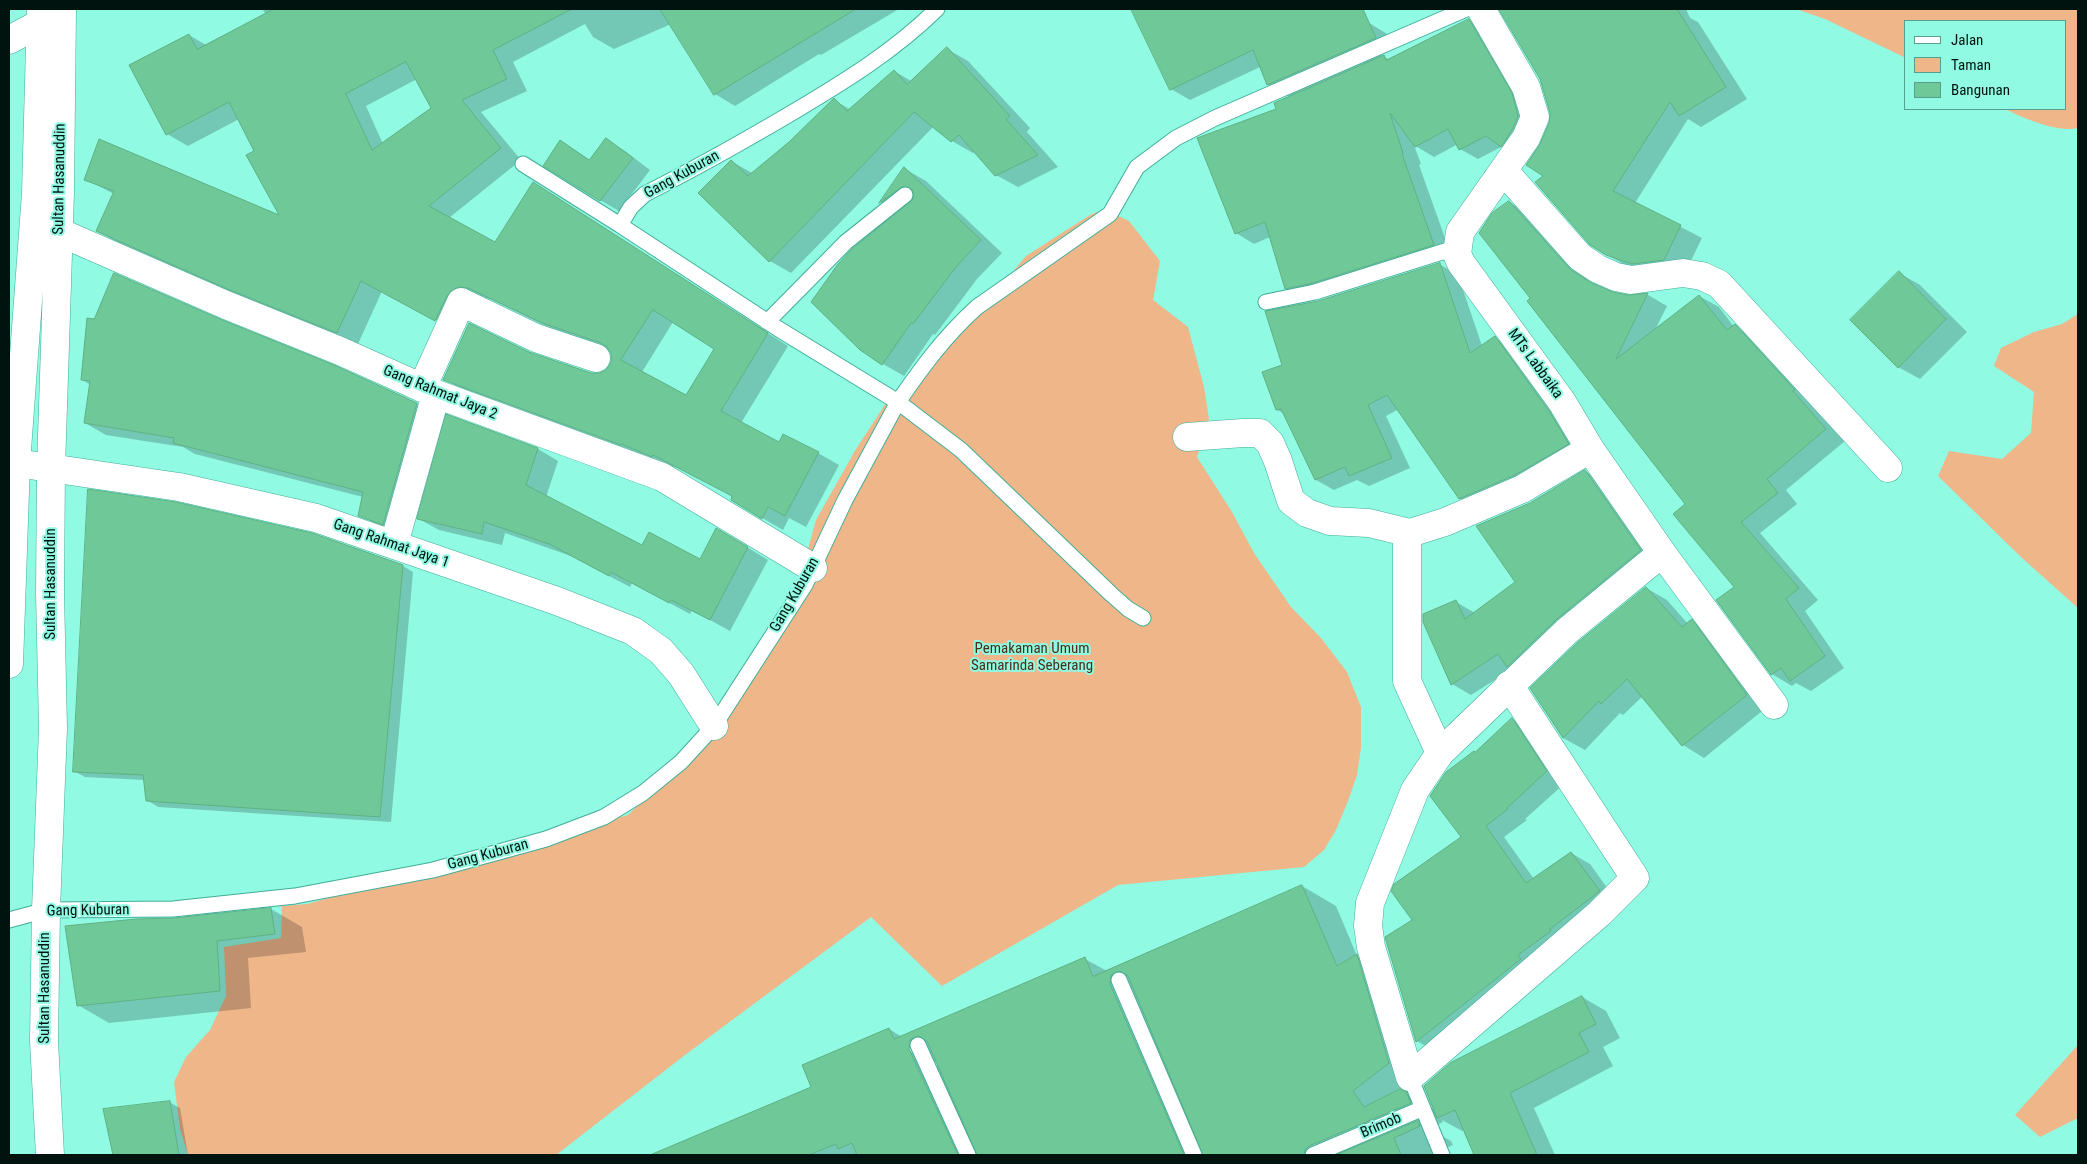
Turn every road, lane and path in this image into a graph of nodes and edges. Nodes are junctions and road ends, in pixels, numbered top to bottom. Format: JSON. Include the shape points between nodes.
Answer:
{"nodes":[{"id":1,"x":937,"y":9,"type":"edge"},
{"id":2,"x":1466,"y":9,"type":"edge"},
{"id":3,"x":1481,"y":9,"type":"edge"},
{"id":4,"x":52,"y":13,"type":"edge"},
{"id":5,"x":9,"y":40,"type":"edge"},
{"id":6,"x":523,"y":164,"type":"dead end"},
{"id":7,"x":1504,"y":171,"type":"junction"},
{"id":8,"x":48,"y":192,"type":"junction"},
{"id":9,"x":905,"y":195,"type":"dead end"},
{"id":10,"x":620,"y":225,"type":"junction"},
{"id":11,"x":59,"y":232,"type":"junction"},
{"id":12,"x":1458,"y":246,"type":"junction"},
{"id":13,"x":1266,"y":302,"type":"dead end"},
{"id":14,"x":768,"y":322,"type":"junction"},
{"id":15,"x":596,"y":358,"type":"dead end"},
{"id":16,"x":429,"y":391,"type":"junction"},
{"id":17,"x":898,"y":402,"type":"junction"},
{"id":18,"x":1187,"y":437,"type":"dead end"},
{"id":19,"x":1590,"y":449,"type":"junction"},
{"id":20,"x":16,"y":463,"type":"junction"},
{"id":21,"x":50,"y":468,"type":"junction"},
{"id":22,"x":1888,"y":468,"type":"dead end"},
{"id":23,"x":1410,"y":532,"type":"junction"},
{"id":24,"x":394,"y":544,"type":"junction"},
{"id":25,"x":1662,"y":553,"type":"junction"},
{"id":26,"x":813,"y":568,"type":"junction"},
{"id":27,"x":1143,"y":618,"type":"dead end"},
{"id":28,"x":9,"y":664,"type":"edge"},
{"id":29,"x":1509,"y":685,"type":"junction"},
{"id":30,"x":1774,"y":705,"type":"dead end"},
{"id":31,"x":714,"y":726,"type":"junction"},
{"id":32,"x":1440,"y":752,"type":"junction"},
{"id":33,"x":46,"y":910,"type":"junction"},
{"id":34,"x":9,"y":920,"type":"edge"},
{"id":35,"x":1119,"y":980,"type":"dead end"},
{"id":36,"x":918,"y":1046,"type":"dead end"},
{"id":37,"x":1410,"y":1077,"type":"junction"},
{"id":38,"x":1422,"y":1109,"type":"junction"},
{"id":39,"x":50,"y":1155,"type":"edge"},
{"id":40,"x":968,"y":1155,"type":"edge"},
{"id":41,"x":1194,"y":1155,"type":"edge"},
{"id":42,"x":1313,"y":1155,"type":"edge"},
{"id":43,"x":1442,"y":1155,"type":"edge"}],
"edges":[{"from":1,"to":10,"type":"lane","name":"Gang Kuburan","via":[[910,35],[859,73],[753,136],[645,194],[631,207]]},
{"from":2,"to":17,"type":"lane","name":"Gang Kuburan","via":[[1176,138],[1138,167],[1110,214],[977,307],[959,324],[934,351]]},
{"from":3,"to":7,"type":"street","via":[[1526,87],[1535,117],[1526,138]]},
{"from":4,"to":5,"type":"street"},
{"from":4,"to":8,"type":"street","name":"Sultan Hasanuddin"},
{"from":6,"to":10,"type":"lane"},
{"from":7,"to":12,"type":"street","via":[[1460,232]]},
{"from":7,"to":22,"type":"street","via":[[1580,257],[1598,269],[1631,280],[1683,273],[1702,276],[1719,284]]},
{"from":8,"to":11,"type":"street","name":"Sultan Hasanuddin"},
{"from":8,"to":20,"type":"street","name":"Sultan Hasanuddin"},
{"from":9,"to":14,"type":"lane","via":[[846,242]]},
{"from":10,"to":14,"type":"lane"},
{"from":11,"to":16,"type":"street","name":"Gang Rahmat Jaya 2"},
{"from":11,"to":21,"type":"street","name":"Sultan Hasanuddin"},
{"from":12,"to":13,"type":"lane","via":[[1315,292]]},
{"from":12,"to":19,"type":"street","name":"MTs Labbaika","via":[[1461,263],[1562,402]]},
{"from":14,"to":17,"type":"lane"},
{"from":15,"to":16,"type":"street","via":[[536,338],[461,302]]},
{"from":16,"to":24,"type":"street"},
{"from":16,"to":26,"type":"street","name":"Gang Rahmat Jaya 2","via":[[662,477]]},
{"from":17,"to":26,"type":"lane","name":"Gang Kuburan","via":[[845,500]]},
{"from":17,"to":27,"type":"lane","via":[[961,450],[1110,594]]},
{"from":18,"to":23,"type":"street","via":[[1260,433],[1270,443],[1291,501],[1306,513],[1330,521],[1369,523]]},
{"from":19,"to":23,"type":"street","via":[[1522,489],[1445,522]]},
{"from":19,"to":25,"type":"street","name":"MTs Labbaika"},
{"from":20,"to":21,"type":"street","name":"Gang Rahmat Jaya 1"},
{"from":20,"to":28,"type":"street","name":"Sultan Hasanuddin"},
{"from":21,"to":24,"type":"street","name":"Gang Rahmat Jaya 1","via":[[189,489],[316,518]]},
{"from":21,"to":33,"type":"street","name":"Sultan Hasanuddin","via":[[54,728]]},
{"from":23,"to":32,"type":"street","via":[[1407,539],[1407,681]]},
{"from":24,"to":31,"type":"street","name":"Gang Rahmat Jaya 1","via":[[633,631],[661,651],[681,674]]},
{"from":25,"to":29,"type":"street","via":[[1567,631]]},
{"from":25,"to":30,"type":"street","name":"MTs Labbaika"},
{"from":26,"to":31,"type":"lane","name":"Gang Kuburan"},
{"from":29,"to":32,"type":"street"},
{"from":29,"to":37,"type":"street","via":[[1635,878]]},
{"from":31,"to":33,"type":"lane","name":"Gang Kuburan","via":[[681,762],[643,793],[604,817],[537,842],[433,870],[295,896],[173,910]]},
{"from":32,"to":37,"type":"street","via":[[1415,790],[1370,903],[1368,926],[1371,947]]},
{"from":33,"to":34,"type":"lane","name":"Gang Kuburan"},
{"from":33,"to":39,"type":"street","name":"Sultan Hasanuddin","via":[[44,1041]]},
{"from":35,"to":41,"type":"lane"},
{"from":36,"to":40,"type":"lane"},
{"from":37,"to":38,"type":"lane"},
{"from":38,"to":42,"type":"lane","name":"Brimob"},
{"from":38,"to":43,"type":"lane"}]}
